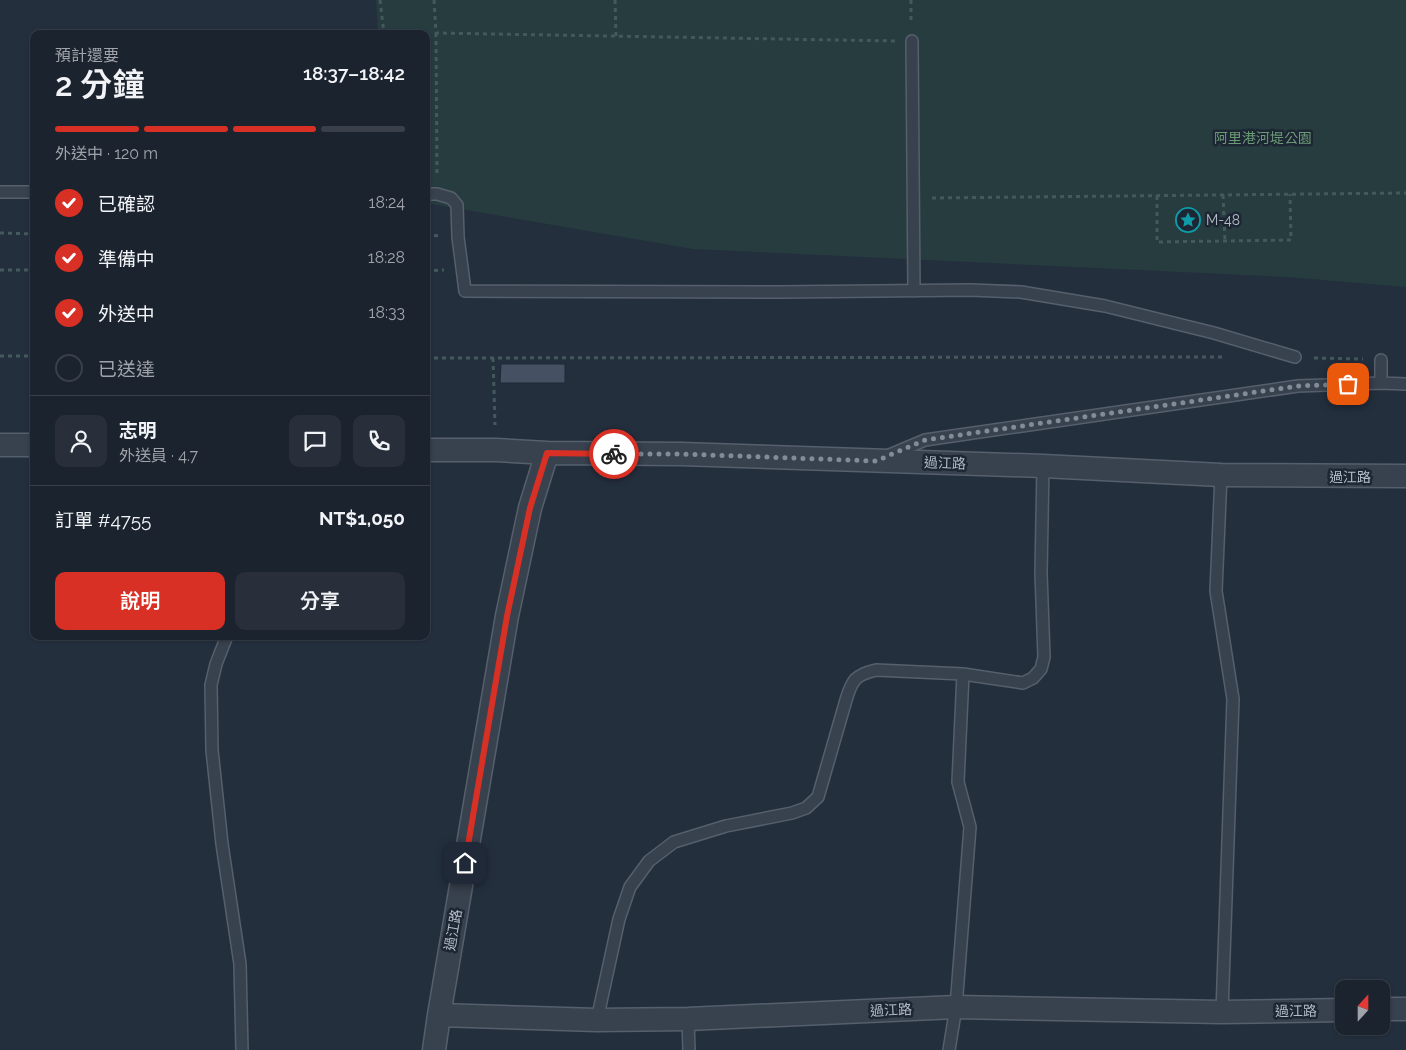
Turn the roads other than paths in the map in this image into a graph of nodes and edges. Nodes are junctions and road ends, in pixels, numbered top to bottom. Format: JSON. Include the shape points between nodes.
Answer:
{"nodes":[{"id":1,"x":912,"y":41,"type":"road end"},
{"id":2,"x":0,"y":192,"type":"edge"},
{"id":3,"x":30,"y":192,"type":"edge"},
{"id":4,"x":432,"y":194,"type":"edge"},
{"id":5,"x":914,"y":291,"type":"junction"},
{"id":6,"x":1295,"y":357,"type":"road end"},
{"id":7,"x":1381,"y":360,"type":"road end"},
{"id":8,"x":1380,"y":383,"type":"junction"},
{"id":9,"x":1406,"y":384,"type":"edge"},
{"id":10,"x":0,"y":445,"type":"edge"},
{"id":11,"x":30,"y":446,"type":"edge"},
{"id":12,"x":430,"y":450,"type":"edge"},
{"id":13,"x":547,"y":453,"type":"junction"},
{"id":14,"x":876,"y":461,"type":"junction"},
{"id":15,"x":1043,"y":466,"type":"junction"},
{"id":16,"x":1221,"y":475,"type":"junction"},
{"id":17,"x":1406,"y":476,"type":"edge"},
{"id":18,"x":225,"y":640,"type":"edge"},
{"id":19,"x":963,"y":674,"type":"junction"},
{"id":20,"x":956,"y":1007,"type":"junction"},
{"id":21,"x":1390,"y":1009,"type":"edge"},
{"id":22,"x":1406,"y":1009,"type":"edge"},
{"id":23,"x":1335,"y":1010,"type":"edge"},
{"id":24,"x":1222,"y":1012,"type":"junction"},
{"id":25,"x":439,"y":1015,"type":"junction"},
{"id":26,"x":597,"y":1020,"type":"junction"},
{"id":27,"x":688,"y":1020,"type":"junction"},
{"id":28,"x":242,"y":1050,"type":"edge"},
{"id":29,"x":434,"y":1050,"type":"edge"},
{"id":30,"x":690,"y":1050,"type":"edge"},
{"id":31,"x":949,"y":1050,"type":"edge"}],
"edges":[{"from":1,"to":5,"type":"lane"},
{"from":2,"to":3,"type":"lane"},
{"from":4,"to":5,"type":"lane","via":[[451,198],[457,205],[465,291]]},
{"from":5,"to":6,"type":"lane","via":[[1021,292],[1066,299],[1214,333]]},
{"from":7,"to":8,"type":"lane"},
{"from":8,"to":9,"type":"lane"},
{"from":8,"to":14,"type":"lane","via":[[1298,386],[925,440]]},
{"from":10,"to":11,"type":"street"},
{"from":12,"to":13,"type":"street"},
{"from":13,"to":14,"type":"street","name":"過江路"},
{"from":13,"to":25,"type":"street","name":"過江路","via":[[530,508],[507,616]]},
{"from":14,"to":15,"type":"street","name":"過江路"},
{"from":15,"to":16,"type":"street","name":"過江路"},
{"from":15,"to":19,"type":"lane","via":[[1041,573],[1044,657],[1041,669],[1023,683]]},
{"from":16,"to":17,"type":"street","name":"過江路"},
{"from":16,"to":24,"type":"lane","via":[[1216,591],[1233,699]]},
{"from":18,"to":28,"type":"lane","via":[[211,685],[212,750],[240,964]]},
{"from":19,"to":20,"type":"lane","via":[[958,782],[970,827]]},
{"from":19,"to":26,"type":"lane","via":[[876,670],[862,674],[850,686],[818,797],[806,808],[726,826],[674,842],[649,861],[630,887],[622,911]]},
{"from":20,"to":24,"type":"street","name":"過江路"},
{"from":20,"to":27,"type":"street","name":"過江路"},
{"from":20,"to":31,"type":"lane"},
{"from":21,"to":22,"type":"street"},
{"from":23,"to":24,"type":"street","name":"過江路"},
{"from":25,"to":26,"type":"street","name":"過江路"},
{"from":25,"to":29,"type":"street","name":"過江路"},
{"from":26,"to":27,"type":"street","name":"過江路"},
{"from":27,"to":30,"type":"lane"}]}
